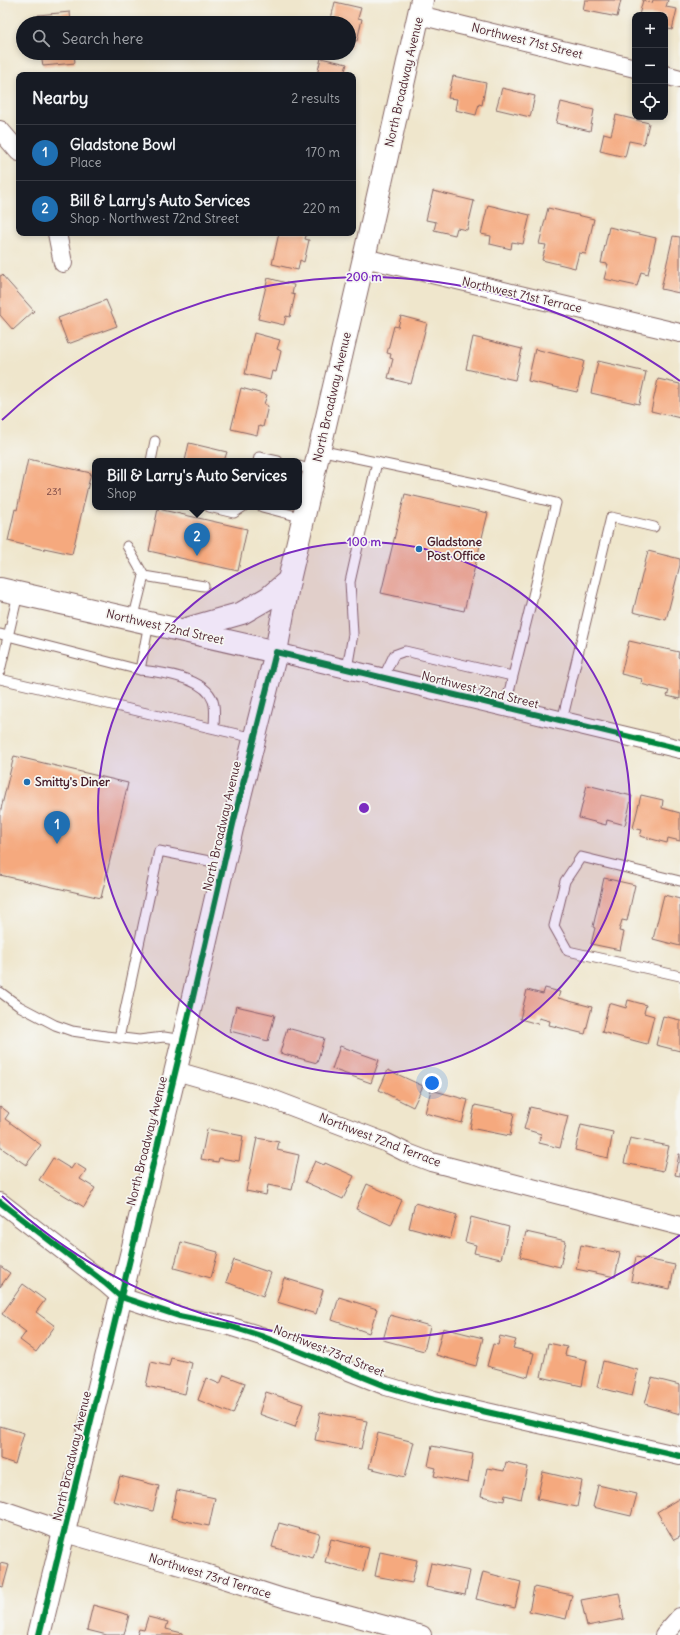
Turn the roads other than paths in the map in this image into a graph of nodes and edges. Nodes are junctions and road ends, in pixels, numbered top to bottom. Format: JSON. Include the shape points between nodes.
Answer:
{"nodes":[{"id":1,"x":420,"y":7,"type":"edge"},
{"id":2,"x":632,"y":67,"type":"edge"},
{"id":3,"x":668,"y":76,"type":"edge"},
{"id":4,"x":680,"y":79,"type":"edge"},
{"id":5,"x":0,"y":130,"type":"edge"},
{"id":6,"x":16,"y":149,"type":"edge"},
{"id":7,"x":58,"y":236,"type":"edge"},
{"id":8,"x":364,"y":258,"type":"junction"},
{"id":9,"x":63,"y":263,"type":"dead end"},
{"id":10,"x":680,"y":333,"type":"edge"},
{"id":11,"x":155,"y":441,"type":"dead end"},
{"id":12,"x":320,"y":450,"type":"junction"},
{"id":13,"x":152,"y":458,"type":"edge"},
{"id":14,"x":377,"y":462,"type":"junction"},
{"id":15,"x":307,"y":468,"type":"edge"},
{"id":16,"x":222,"y":510,"type":"edge"},
{"id":17,"x":238,"y":510,"type":"edge"},
{"id":18,"x":273,"y":510,"type":"edge"},
{"id":19,"x":304,"y":518,"type":"junction"},
{"id":20,"x":654,"y":527,"type":"dead end"},
{"id":21,"x":127,"y":546,"type":"dead end"},
{"id":22,"x":144,"y":576,"type":"junction"},
{"id":23,"x":289,"y":580,"type":"junction"},
{"id":24,"x":204,"y":586,"type":"dead end"},
{"id":25,"x":9,"y":592,"type":"edge"},
{"id":26,"x":141,"y":621,"type":"junction"},
{"id":27,"x":180,"y":630,"type":"junction"},
{"id":28,"x":4,"y":635,"type":"edge"},
{"id":29,"x":276,"y":652,"type":"junction"},
{"id":30,"x":347,"y":669,"type":"junction"},
{"id":31,"x":140,"y":670,"type":"junction"},
{"id":32,"x":0,"y":671,"type":"edge"},
{"id":33,"x":512,"y":676,"type":"junction"},
{"id":34,"x":383,"y":678,"type":"junction"},
{"id":35,"x":0,"y":679,"type":"edge"},
{"id":36,"x":505,"y":708,"type":"junction"},
{"id":37,"x":562,"y":721,"type":"junction"},
{"id":38,"x":214,"y":728,"type":"junction"},
{"id":39,"x":254,"y":738,"type":"junction"},
{"id":40,"x":680,"y":749,"type":"edge"},
{"id":41,"x":224,"y":864,"type":"junction"},
{"id":42,"x":680,"y":881,"type":"edge"},
{"id":43,"x":680,"y":976,"type":"edge"},
{"id":44,"x":0,"y":992,"type":"edge"},
{"id":45,"x":119,"y":1038,"type":"junction"},
{"id":46,"x":183,"y":1040,"type":"junction"},
{"id":47,"x":176,"y":1071,"type":"junction"},
{"id":48,"x":0,"y":1202,"type":"edge"},
{"id":49,"x":680,"y":1226,"type":"edge"},
{"id":50,"x":121,"y":1297,"type":"junction"},
{"id":51,"x":680,"y":1456,"type":"edge"},
{"id":52,"x":0,"y":1510,"type":"edge"},
{"id":53,"x":64,"y":1534,"type":"junction"},
{"id":54,"x":680,"y":1617,"type":"edge"},
{"id":55,"x":40,"y":1635,"type":"edge"},
{"id":56,"x":422,"y":1635,"type":"edge"},
{"id":57,"x":664,"y":1635,"type":"edge"}],
"edges":[{"from":1,"to":2,"type":"street","name":"Northwest 71st Street"},
{"from":1,"to":8,"type":"main road","name":"North Broadway Avenue"},
{"from":3,"to":4,"type":"street"},
{"from":5,"to":6,"type":"street"},
{"from":7,"to":9,"type":"street"},
{"from":8,"to":10,"type":"street","name":"Northwest 71st Terrace"},
{"from":8,"to":12,"type":"main road","name":"North Broadway Avenue"},
{"from":11,"to":13,"type":"lane"},
{"from":12,"to":14,"type":"lane"},
{"from":12,"to":15,"type":"main road","name":"North Broadway Avenue"},
{"from":14,"to":30,"type":"lane","via":[[350,582],[353,634]]},
{"from":14,"to":33,"type":"lane","via":[[556,503]]},
{"from":15,"to":19,"type":"main road","name":"North Broadway Avenue"},
{"from":16,"to":17,"type":"lane","via":[[234,513]]},
{"from":18,"to":19,"type":"lane"},
{"from":19,"to":23,"type":"main road","name":"North Broadway Avenue"},
{"from":20,"to":37,"type":"lane","via":[[611,517]]},
{"from":21,"to":22,"type":"lane"},
{"from":22,"to":24,"type":"lane"},
{"from":22,"to":26,"type":"lane"},
{"from":23,"to":27,"type":"main road","via":[[268,598],[242,613]]},
{"from":23,"to":29,"type":"main road","name":"North Broadway Avenue"},
{"from":25,"to":26,"type":"main road","name":"Northwest 72nd Street"},
{"from":25,"to":28,"type":"lane"},
{"from":26,"to":27,"type":"main road","name":"Northwest 72nd Street"},
{"from":26,"to":31,"type":"lane"},
{"from":27,"to":29,"type":"main road","name":"Northwest 72nd Street"},
{"from":28,"to":31,"type":"lane"},
{"from":28,"to":32,"type":"lane"},
{"from":29,"to":30,"type":"street","name":"Northwest 72nd Street"},
{"from":29,"to":39,"type":"main road","name":"North Broadway Avenue"},
{"from":30,"to":34,"type":"street","name":"Northwest 72nd Street"},
{"from":31,"to":38,"type":"lane","via":[[170,674],[197,683],[213,700]]},
{"from":33,"to":34,"type":"lane","via":[[404,651],[394,655]]},
{"from":33,"to":36,"type":"lane"},
{"from":34,"to":36,"type":"street","name":"Northwest 72nd Street"},
{"from":35,"to":38,"type":"lane"},
{"from":36,"to":37,"type":"street","name":"Northwest 72nd Street"},
{"from":37,"to":40,"type":"street","name":"Northwest 72nd Street"},
{"from":38,"to":39,"type":"lane"},
{"from":39,"to":41,"type":"main road","name":"North Broadway Avenue"},
{"from":41,"to":45,"type":"lane","via":[[160,851]]},
{"from":41,"to":46,"type":"main road","name":"North Broadway Avenue"},
{"from":42,"to":43,"type":"lane","via":[[581,857],[565,880],[554,926],[568,951]]},
{"from":44,"to":45,"type":"lane","via":[[19,1006],[55,1025],[72,1031]]},
{"from":45,"to":46,"type":"lane","via":[[140,1040],[164,1037]]},
{"from":46,"to":47,"type":"main road","name":"North Broadway Avenue"},
{"from":47,"to":49,"type":"street","name":"Northwest 72nd Terrace","via":[[267,1097],[431,1162]]},
{"from":47,"to":50,"type":"main road","name":"North Broadway Avenue"},
{"from":48,"to":50,"type":"street","name":"Northwest 73rd Street"},
{"from":50,"to":51,"type":"street","name":"Northwest 73rd Street","via":[[179,1316],[229,1326],[261,1336],[386,1386],[434,1400]]},
{"from":50,"to":53,"type":"main road","name":"North Broadway Avenue"},
{"from":52,"to":53,"type":"street","name":"Northwest 73rd Terrace","via":[[47,1525]]},
{"from":53,"to":55,"type":"main road","name":"North Broadway Avenue"},
{"from":53,"to":56,"type":"street","name":"Northwest 73rd Terrace","via":[[205,1572],[283,1598]]},
{"from":54,"to":57,"type":"street"}]}
